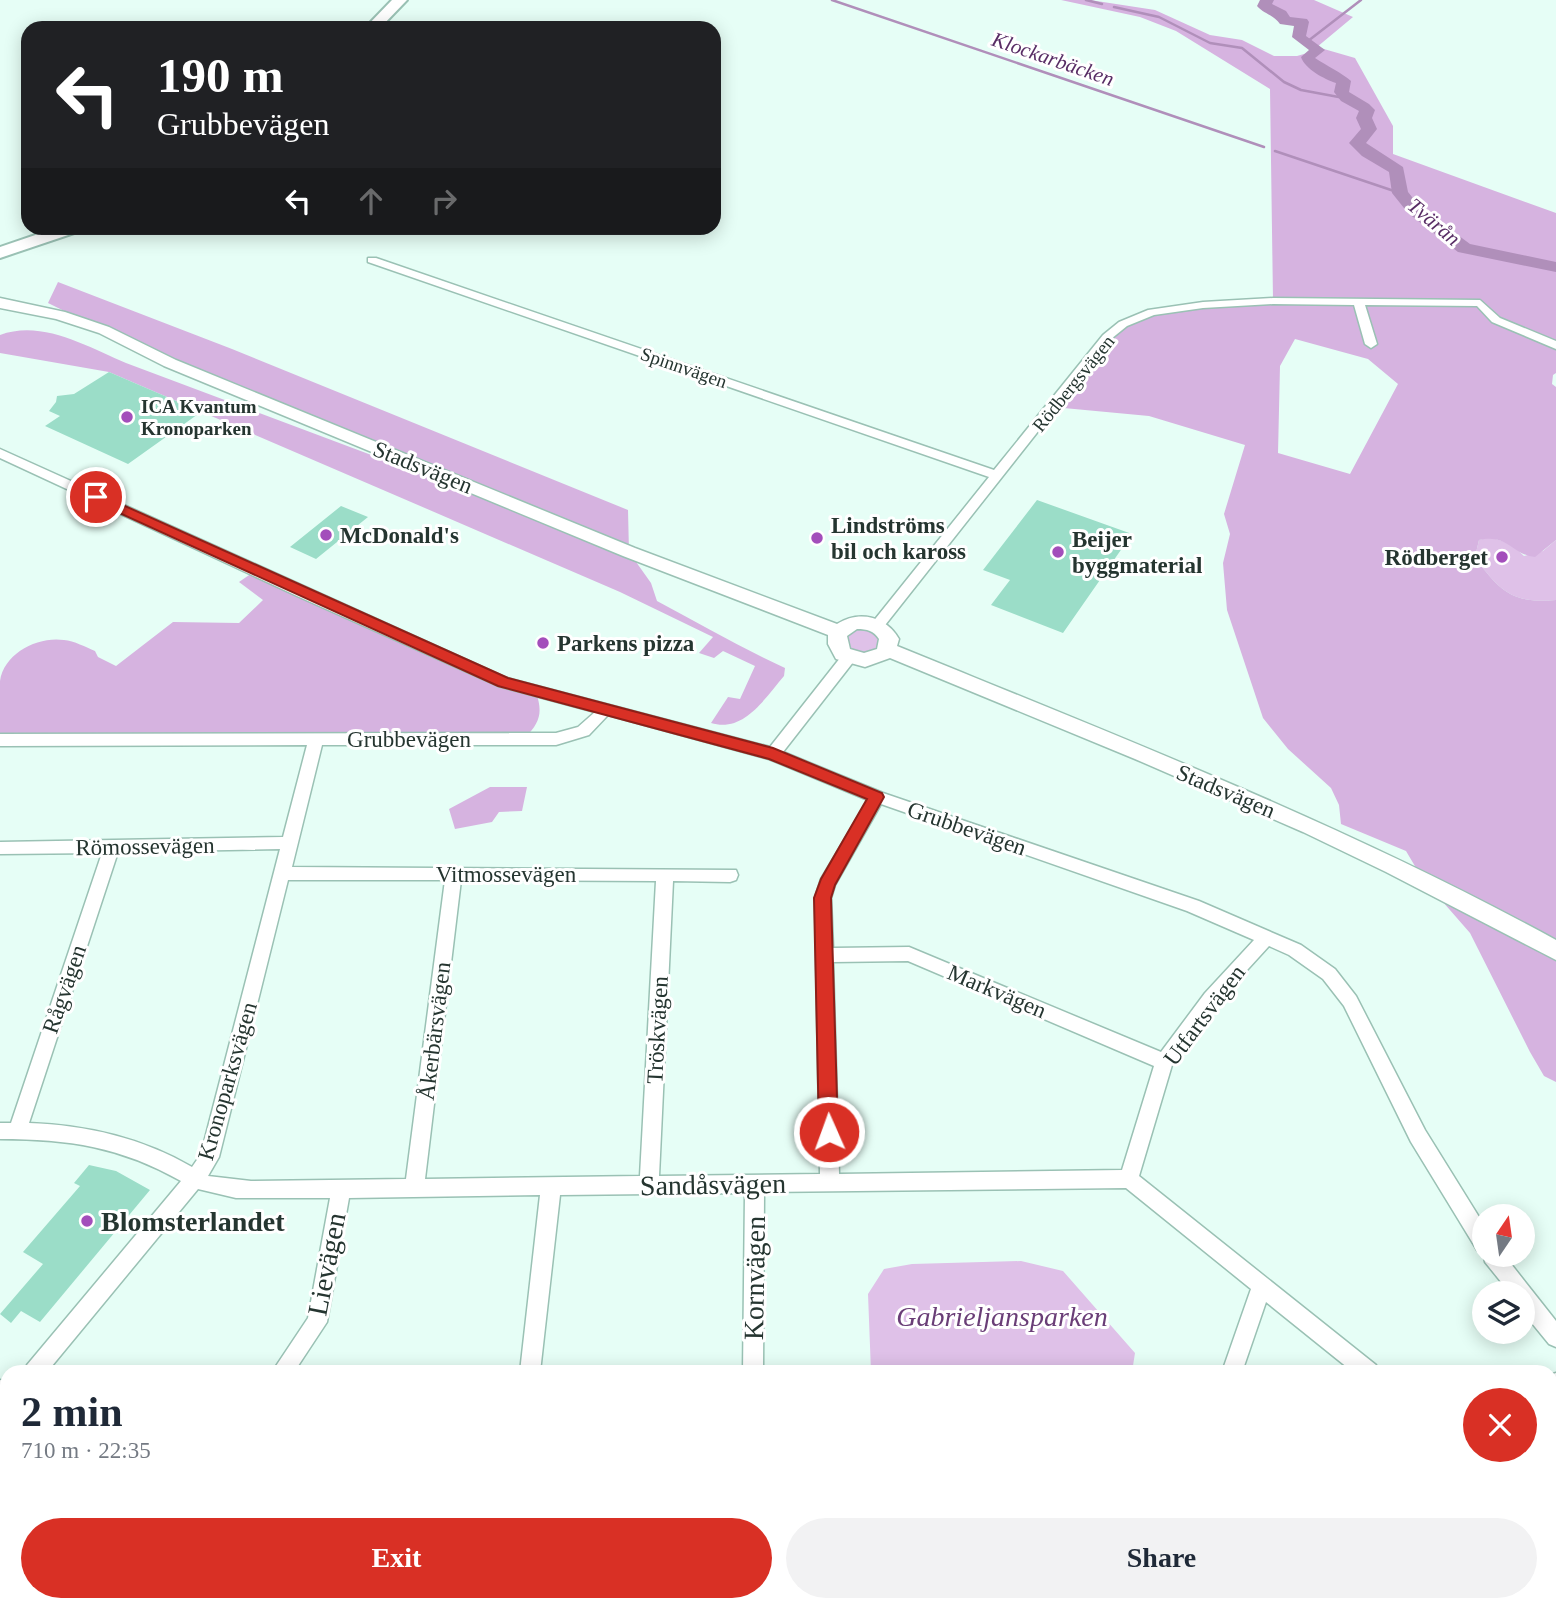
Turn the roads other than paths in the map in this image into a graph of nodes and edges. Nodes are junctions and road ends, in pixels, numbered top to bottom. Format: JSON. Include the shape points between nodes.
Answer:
{"nodes":[{"id":1,"x":400,"y":0,"type":"edge"},
{"id":2,"x":379,"y":21,"type":"edge"},
{"id":3,"x":52,"y":235,"type":"edge"},
{"id":4,"x":2,"y":253,"type":"edge"},
{"id":5,"x":372,"y":260,"type":"dead end"},
{"id":6,"x":1358,"y":301,"type":"junction"},
{"id":7,"x":3,"y":305,"type":"edge"},
{"id":8,"x":1371,"y":344,"type":"dead end"},
{"id":9,"x":1556,"y":345,"type":"edge"},
{"id":10,"x":0,"y":453,"type":"edge"},
{"id":11,"x":997,"y":475,"type":"junction"},
{"id":12,"x":877,"y":626,"type":"junction"},
{"id":13,"x":839,"y":632,"type":"junction"},
{"id":14,"x":888,"y":650,"type":"junction"},
{"id":15,"x":849,"y":657,"type":"junction"},
{"id":16,"x":604,"y":710,"type":"junction"},
{"id":17,"x":316,"y":738,"type":"junction"},
{"id":18,"x":0,"y":740,"type":"edge"},
{"id":19,"x":773,"y":754,"type":"junction"},
{"id":20,"x":877,"y":797,"type":"junction"},
{"id":21,"x":290,"y":843,"type":"junction"},
{"id":22,"x":112,"y":847,"type":"junction"},
{"id":23,"x":0,"y":848,"type":"edge"},
{"id":24,"x":282,"y":873,"type":"junction"},
{"id":25,"x":454,"y":874,"type":"junction"},
{"id":26,"x":665,"y":875,"type":"junction"},
{"id":27,"x":730,"y":875,"type":"dead end"},
{"id":28,"x":1266,"y":938,"type":"junction"},
{"id":29,"x":1556,"y":951,"type":"edge"},
{"id":30,"x":823,"y":955,"type":"junction"},
{"id":31,"x":1164,"y":1062,"type":"junction"},
{"id":32,"x":8,"y":1131,"type":"edge"},
{"id":33,"x":195,"y":1178,"type":"junction"},
{"id":34,"x":1129,"y":1179,"type":"junction"},
{"id":35,"x":830,"y":1182,"type":"junction"},
{"id":36,"x":755,"y":1184,"type":"junction"},
{"id":37,"x":649,"y":1185,"type":"junction"},
{"id":38,"x":551,"y":1186,"type":"junction"},
{"id":39,"x":414,"y":1188,"type":"junction"},
{"id":40,"x":341,"y":1189,"type":"junction"},
{"id":41,"x":1472,"y":1225,"type":"edge"},
{"id":42,"x":1501,"y":1267,"type":"edge"},
{"id":43,"x":1512,"y":1281,"type":"edge"},
{"id":44,"x":1262,"y":1286,"type":"junction"},
{"id":45,"x":1535,"y":1310,"type":"edge"},
{"id":46,"x":1555,"y":1335,"type":"edge"},
{"id":47,"x":40,"y":1365,"type":"edge"},
{"id":48,"x":287,"y":1365,"type":"edge"},
{"id":49,"x":531,"y":1365,"type":"edge"},
{"id":50,"x":753,"y":1365,"type":"edge"},
{"id":51,"x":1234,"y":1365,"type":"edge"},
{"id":52,"x":1359,"y":1365,"type":"edge"}],
"edges":[{"from":1,"to":2,"type":"highway"},
{"from":3,"to":4,"type":"highway"},
{"from":5,"to":11,"type":"street","name":"Spinnvägen"},
{"from":6,"to":8,"type":"street"},
{"from":6,"to":9,"type":"street","name":"Rödbergsvägen","via":[[1480,303],[1496,320]]},
{"from":6,"to":11,"type":"street","name":"Rödbergsvägen","via":[[1203,305],[1152,312],[1124,324],[1107,338]]},
{"from":7,"to":13,"type":"main road","name":"Stadsvägen","via":[[60,315],[104,330],[170,363]]},
{"from":10,"to":16,"type":"street","via":[[473,670]]},
{"from":11,"to":12,"type":"street","name":"Rödbergsvägen"},
{"from":12,"to":13,"type":"main road","via":[[855,623]]},
{"from":12,"to":14,"type":"main road","via":[[887,634]]},
{"from":13,"to":15,"type":"main road","via":[[838,649]]},
{"from":14,"to":15,"type":"main road","via":[[872,660]]},
{"from":14,"to":29,"type":"main road","name":"Stadsvägen","via":[[1333,836],[1470,902]]},
{"from":15,"to":19,"type":"street"},
{"from":16,"to":17,"type":"street","name":"Grubbevägen","via":[[592,728],[569,738]]},
{"from":16,"to":19,"type":"street","name":"Grubbevägen"},
{"from":17,"to":18,"type":"street","name":"Grubbevägen"},
{"from":17,"to":21,"type":"street","name":"Kronoparksvägen"},
{"from":19,"to":20,"type":"street","name":"Grubbevägen"},
{"from":20,"to":28,"type":"street","name":"Grubbevägen","via":[[1193,906]]},
{"from":20,"to":30,"type":"street","via":[[827,884]]},
{"from":21,"to":22,"type":"street","name":"Römossevägen"},
{"from":21,"to":24,"type":"street","name":"Kronoparksvägen"},
{"from":22,"to":23,"type":"street","name":"Römossevägen"},
{"from":22,"to":32,"type":"street","name":"Rågvägen"},
{"from":24,"to":25,"type":"street","name":"Vitmossevägen"},
{"from":24,"to":33,"type":"street","name":"Kronoparksvägen","via":[[210,1157]]},
{"from":25,"to":26,"type":"street","name":"Vitmossevägen"},
{"from":25,"to":39,"type":"street","name":"Åkerbärsvägen"},
{"from":26,"to":27,"type":"street","name":"Vitmossevägen"},
{"from":26,"to":37,"type":"street","name":"Tröskvägen"},
{"from":28,"to":31,"type":"street","name":"Utfartsvägen","via":[[1211,998]]},
{"from":28,"to":41,"type":"street","name":"Grubbevägen","via":[[1295,950],[1329,974],[1350,1001],[1418,1136]]},
{"from":30,"to":31,"type":"street","name":"Markvägen","via":[[909,954]]},
{"from":30,"to":35,"type":"street"},
{"from":31,"to":34,"type":"street","name":"Utfartsvägen"},
{"from":32,"to":33,"type":"street","name":"Sandåsvägen","via":[[129,1147]]},
{"from":33,"to":40,"type":"street","name":"Sandåsvägen","via":[[220,1188]]},
{"from":33,"to":47,"type":"street","name":"Kronoparksvägen"},
{"from":34,"to":35,"type":"street","name":"Sandåsvägen"},
{"from":34,"to":44,"type":"street"},
{"from":35,"to":36,"type":"street","name":"Sandåsvägen"},
{"from":36,"to":37,"type":"street","name":"Sandåsvägen"},
{"from":36,"to":50,"type":"street","name":"Kornvägen"},
{"from":37,"to":38,"type":"street","name":"Sandåsvägen"},
{"from":38,"to":39,"type":"street","name":"Sandåsvägen"},
{"from":38,"to":49,"type":"street"},
{"from":39,"to":40,"type":"street","name":"Sandåsvägen"},
{"from":40,"to":48,"type":"street","name":"Lievägen","via":[[317,1322]]},
{"from":42,"to":43,"type":"street"},
{"from":44,"to":51,"type":"street"},
{"from":44,"to":52,"type":"street"},
{"from":45,"to":46,"type":"street"}]}
